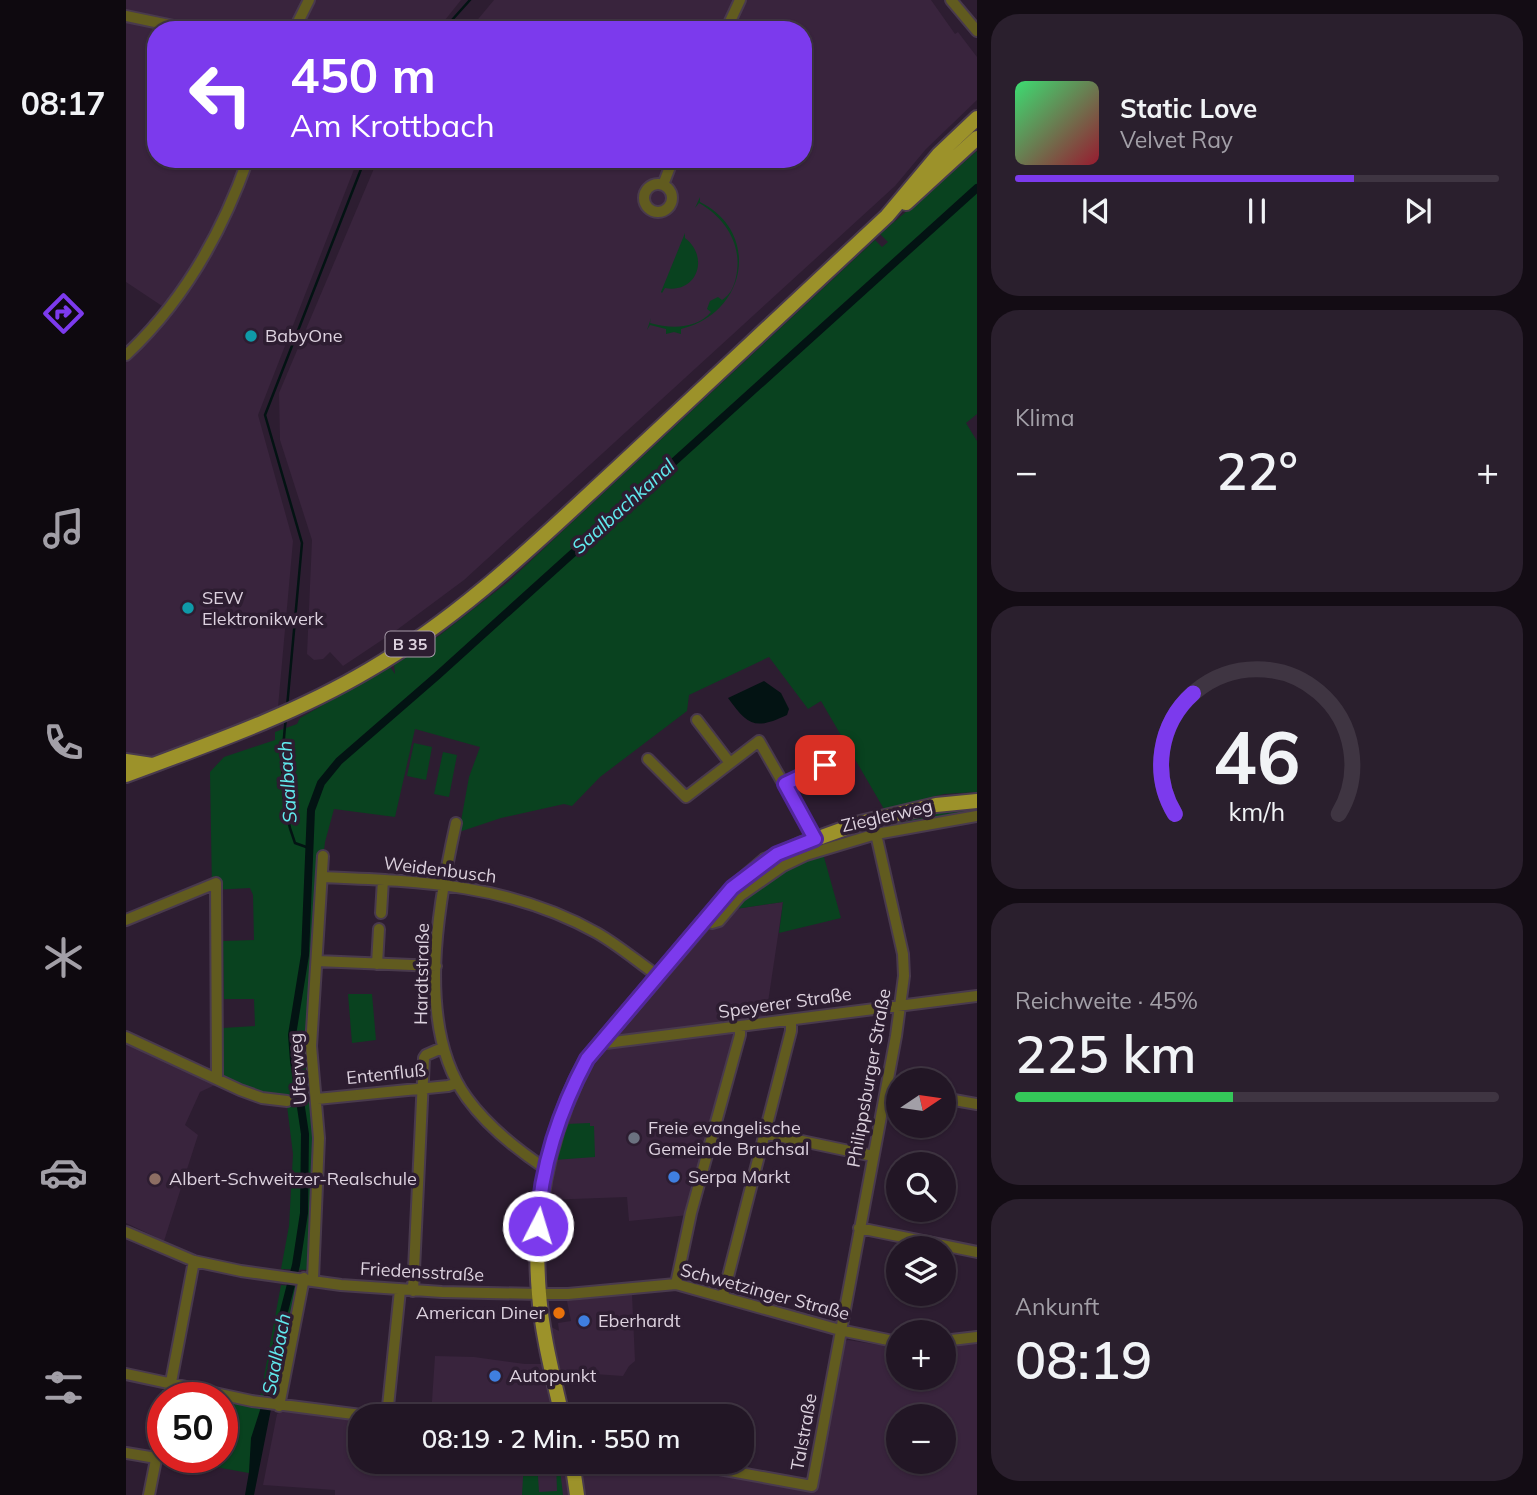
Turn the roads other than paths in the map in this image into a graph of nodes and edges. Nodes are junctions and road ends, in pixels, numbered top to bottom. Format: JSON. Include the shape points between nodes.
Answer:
{"nodes":[{"id":1,"x":309,"y":0,"type":"edge"},
{"id":2,"x":740,"y":0,"type":"edge"},
{"id":3,"x":951,"y":0,"type":"edge"},
{"id":4,"x":126,"y":16,"type":"edge"},
{"id":5,"x":150,"y":21,"type":"edge"},
{"id":6,"x":298,"y":21,"type":"edge"},
{"id":7,"x":730,"y":21,"type":"edge"},
{"id":8,"x":977,"y":31,"type":"edge"},
{"id":9,"x":977,"y":118,"type":"edge"},
{"id":10,"x":977,"y":138,"type":"edge"},
{"id":11,"x":245,"y":168,"type":"edge"},
{"id":12,"x":670,"y":168,"type":"edge"},
{"id":13,"x":663,"y":185,"type":"dead end"},
{"id":14,"x":887,"y":216,"type":"junction"},
{"id":15,"x":129,"y":348,"type":"edge"},
{"id":16,"x":696,"y":719,"type":"dead end"},
{"id":17,"x":845,"y":755,"type":"dead end"},
{"id":18,"x":648,"y":759,"type":"dead end"},
{"id":19,"x":126,"y":761,"type":"edge"},
{"id":20,"x":730,"y":763,"type":"junction"},
{"id":21,"x":153,"y":765,"type":"junction"},
{"id":22,"x":126,"y":775,"type":"edge"},
{"id":23,"x":785,"y":784,"type":"junction"},
{"id":24,"x":977,"y":801,"type":"edge"},
{"id":25,"x":977,"y":816,"type":"edge"},
{"id":26,"x":456,"y":823,"type":"dead end"},
{"id":27,"x":876,"y":834,"type":"junction"},
{"id":28,"x":815,"y":839,"type":"junction"},
{"id":29,"x":323,"y":856,"type":"dead end"},
{"id":30,"x":323,"y":877,"type":"junction"},
{"id":31,"x":383,"y":880,"type":"junction"},
{"id":32,"x":443,"y":884,"type":"junction"},
{"id":33,"x":381,"y":913,"type":"dead end"},
{"id":34,"x":126,"y":919,"type":"edge"},
{"id":35,"x":705,"y":919,"type":"junction"},
{"id":36,"x":379,"y":929,"type":"dead end"},
{"id":37,"x":317,"y":961,"type":"junction"},
{"id":38,"x":377,"y":964,"type":"junction"},
{"id":39,"x":436,"y":966,"type":"junction"},
{"id":40,"x":658,"y":976,"type":"junction"},
{"id":41,"x":977,"y":996,"type":"edge"},
{"id":42,"x":901,"y":1006,"type":"junction"},
{"id":43,"x":791,"y":1020,"type":"junction"},
{"id":44,"x":740,"y":1027,"type":"junction"},
{"id":45,"x":126,"y":1037,"type":"edge"},
{"id":46,"x":598,"y":1044,"type":"junction"},
{"id":47,"x":442,"y":1048,"type":"junction"},
{"id":48,"x":894,"y":1068,"type":"edge"},
{"id":49,"x":217,"y":1078,"type":"junction"},
{"id":50,"x":457,"y":1083,"type":"junction"},
{"id":51,"x":422,"y":1088,"type":"junction"},
{"id":52,"x":317,"y":1099,"type":"junction"},
{"id":53,"x":956,"y":1100,"type":"edge"},
{"id":54,"x":287,"y":1101,"type":"dead end"},
{"id":55,"x":977,"y":1104,"type":"edge"},
{"id":56,"x":886,"y":1109,"type":"edge"},
{"id":57,"x":764,"y":1133,"type":"junction"},
{"id":58,"x":873,"y":1156,"type":"junction"},
{"id":59,"x":546,"y":1169,"type":"junction"},
{"id":60,"x":859,"y":1228,"type":"junction"},
{"id":61,"x":126,"y":1232,"type":"edge"},
{"id":62,"x":977,"y":1252,"type":"edge"},
{"id":63,"x":194,"y":1261,"type":"junction"},
{"id":64,"x":305,"y":1278,"type":"junction"},
{"id":65,"x":676,"y":1284,"type":"junction"},
{"id":66,"x":400,"y":1290,"type":"junction"},
{"id":67,"x":413,"y":1291,"type":"junction"},
{"id":68,"x":538,"y":1294,"type":"junction"},
{"id":69,"x":723,"y":1296,"type":"junction"},
{"id":70,"x":840,"y":1330,"type":"junction"},
{"id":71,"x":977,"y":1337,"type":"edge"},
{"id":72,"x":956,"y":1339,"type":"edge"},
{"id":73,"x":886,"y":1340,"type":"edge"},
{"id":74,"x":126,"y":1374,"type":"edge"},
{"id":75,"x":161,"y":1382,"type":"edge"},
{"id":76,"x":170,"y":1382,"type":"edge"},
{"id":77,"x":238,"y":1398,"type":"edge"},
{"id":78,"x":388,"y":1404,"type":"edge"},
{"id":79,"x":560,"y":1404,"type":"edge"},
{"id":80,"x":278,"y":1405,"type":"junction"},
{"id":81,"x":348,"y":1413,"type":"edge"},
{"id":82,"x":126,"y":1453,"type":"edge"},
{"id":83,"x":147,"y":1456,"type":"edge"},
{"id":84,"x":153,"y":1473,"type":"edge"},
{"id":85,"x":574,"y":1474,"type":"edge"},
{"id":86,"x":746,"y":1474,"type":"edge"},
{"id":87,"x":149,"y":1495,"type":"edge"},
{"id":88,"x":577,"y":1495,"type":"edge"}],
"edges":[{"from":1,"to":6,"type":"street"},
{"from":2,"to":7,"type":"street"},
{"from":3,"to":8,"type":"street"},
{"from":4,"to":5,"type":"street"},
{"from":9,"to":14,"type":"main road","number":"B 35","via":[[932,160]]},
{"from":10,"to":14,"type":"main road","number":"B 35"},
{"from":11,"to":15,"type":"street","via":[[229,210],[197,270],[158,323]]},
{"from":12,"to":13,"type":"street"},
{"from":14,"to":21,"type":"main road","number":"B 35","via":[[516,562],[441,624],[368,671],[295,709]]},
{"from":16,"to":20,"type":"street"},
{"from":17,"to":23,"type":"street"},
{"from":18,"to":20,"type":"street","via":[[687,797]]},
{"from":19,"to":21,"type":"main road","number":"B 35"},
{"from":20,"to":23,"type":"street","via":[[759,741]]},
{"from":21,"to":22,"type":"main road","number":"B 35"},
{"from":23,"to":28,"type":"street"},
{"from":24,"to":28,"type":"main road","via":[[911,811]]},
{"from":25,"to":27,"type":"street","name":"Zieglerweg"},
{"from":26,"to":32,"type":"street","name":"Hardtstraße"},
{"from":27,"to":35,"type":"street","name":"Zieglerweg","via":[[783,866],[740,896],[719,921]]},
{"from":27,"to":42,"type":"street","name":"Philippsburger Straße","via":[[903,954]]},
{"from":28,"to":35,"type":"main road","via":[[765,861],[732,888]]},
{"from":29,"to":30,"type":"street","name":"Uferweg"},
{"from":30,"to":31,"type":"street","name":"Weidenbusch"},
{"from":30,"to":37,"type":"street","name":"Uferweg"},
{"from":31,"to":32,"type":"street","name":"Weidenbusch"},
{"from":31,"to":33,"type":"street"},
{"from":32,"to":39,"type":"street","name":"Hardtstraße"},
{"from":32,"to":40,"type":"street","name":"Weidenbusch","via":[[496,893],[549,910],[598,933]]},
{"from":34,"to":49,"type":"street","via":[[216,883]]},
{"from":35,"to":40,"type":"main road"},
{"from":36,"to":38,"type":"street"},
{"from":37,"to":38,"type":"street"},
{"from":37,"to":52,"type":"street","name":"Uferweg","via":[[311,1046]]},
{"from":38,"to":39,"type":"street"},
{"from":39,"to":47,"type":"street","name":"Hardtstraße"},
{"from":40,"to":46,"type":"main road"},
{"from":41,"to":42,"type":"street","name":"Speyerer Straße"},
{"from":42,"to":43,"type":"street","name":"Speyerer Straße"},
{"from":42,"to":48,"type":"street","name":"Philippsburger Straße"},
{"from":43,"to":44,"type":"street","name":"Speyerer Straße"},
{"from":43,"to":57,"type":"street"},
{"from":44,"to":46,"type":"street","name":"Speyerer Straße"},
{"from":44,"to":65,"type":"street"},
{"from":45,"to":49,"type":"street"},
{"from":46,"to":59,"type":"main road","via":[[572,1088]]},
{"from":47,"to":50,"type":"street","name":"Hardtstraße"},
{"from":47,"to":51,"type":"street","via":[[425,1055]]},
{"from":49,"to":54,"type":"street","via":[[262,1098]]},
{"from":50,"to":51,"type":"street","name":"Entenfluß"},
{"from":50,"to":59,"type":"street","name":"Hardtstraße","via":[[482,1118]]},
{"from":51,"to":52,"type":"street","name":"Entenfluß"},
{"from":51,"to":67,"type":"street"},
{"from":52,"to":64,"type":"street","name":"Uferweg","via":[[319,1138]]},
{"from":53,"to":55,"type":"street"},
{"from":56,"to":58,"type":"street","name":"Philippsburger Straße"},
{"from":57,"to":58,"type":"street"},
{"from":57,"to":69,"type":"street"},
{"from":58,"to":60,"type":"street","name":"Philippsburger Straße"},
{"from":59,"to":68,"type":"main road","via":[[539,1206]]},
{"from":60,"to":62,"type":"street"},
{"from":60,"to":70,"type":"street","name":"Philippsburger Straße"},
{"from":61,"to":63,"type":"street","name":"Friedensstraße"},
{"from":63,"to":64,"type":"street","name":"Friedensstraße"},
{"from":63,"to":76,"type":"street"},
{"from":64,"to":66,"type":"street","name":"Friedensstraße"},
{"from":64,"to":80,"type":"street","name":"Uferweg"},
{"from":65,"to":68,"type":"street","name":"Schwetzinger Straße"},
{"from":65,"to":69,"type":"street","name":"Schwetzinger Straße"},
{"from":66,"to":67,"type":"street","name":"Friedensstraße"},
{"from":66,"to":78,"type":"street"},
{"from":67,"to":68,"type":"street","name":"Friedensstraße"},
{"from":68,"to":79,"type":"main road"},
{"from":69,"to":70,"type":"street","name":"Schwetzinger Straße"},
{"from":70,"to":73,"type":"street","name":"Schwetzinger Straße"},
{"from":70,"to":86,"type":"street","name":"Talstraße","via":[[812,1486]]},
{"from":71,"to":72,"type":"street"},
{"from":74,"to":75,"type":"street"},
{"from":77,"to":80,"type":"street"},
{"from":80,"to":81,"type":"street"},
{"from":82,"to":83,"type":"street"},
{"from":84,"to":87,"type":"street"},
{"from":85,"to":88,"type":"main road"}]}
